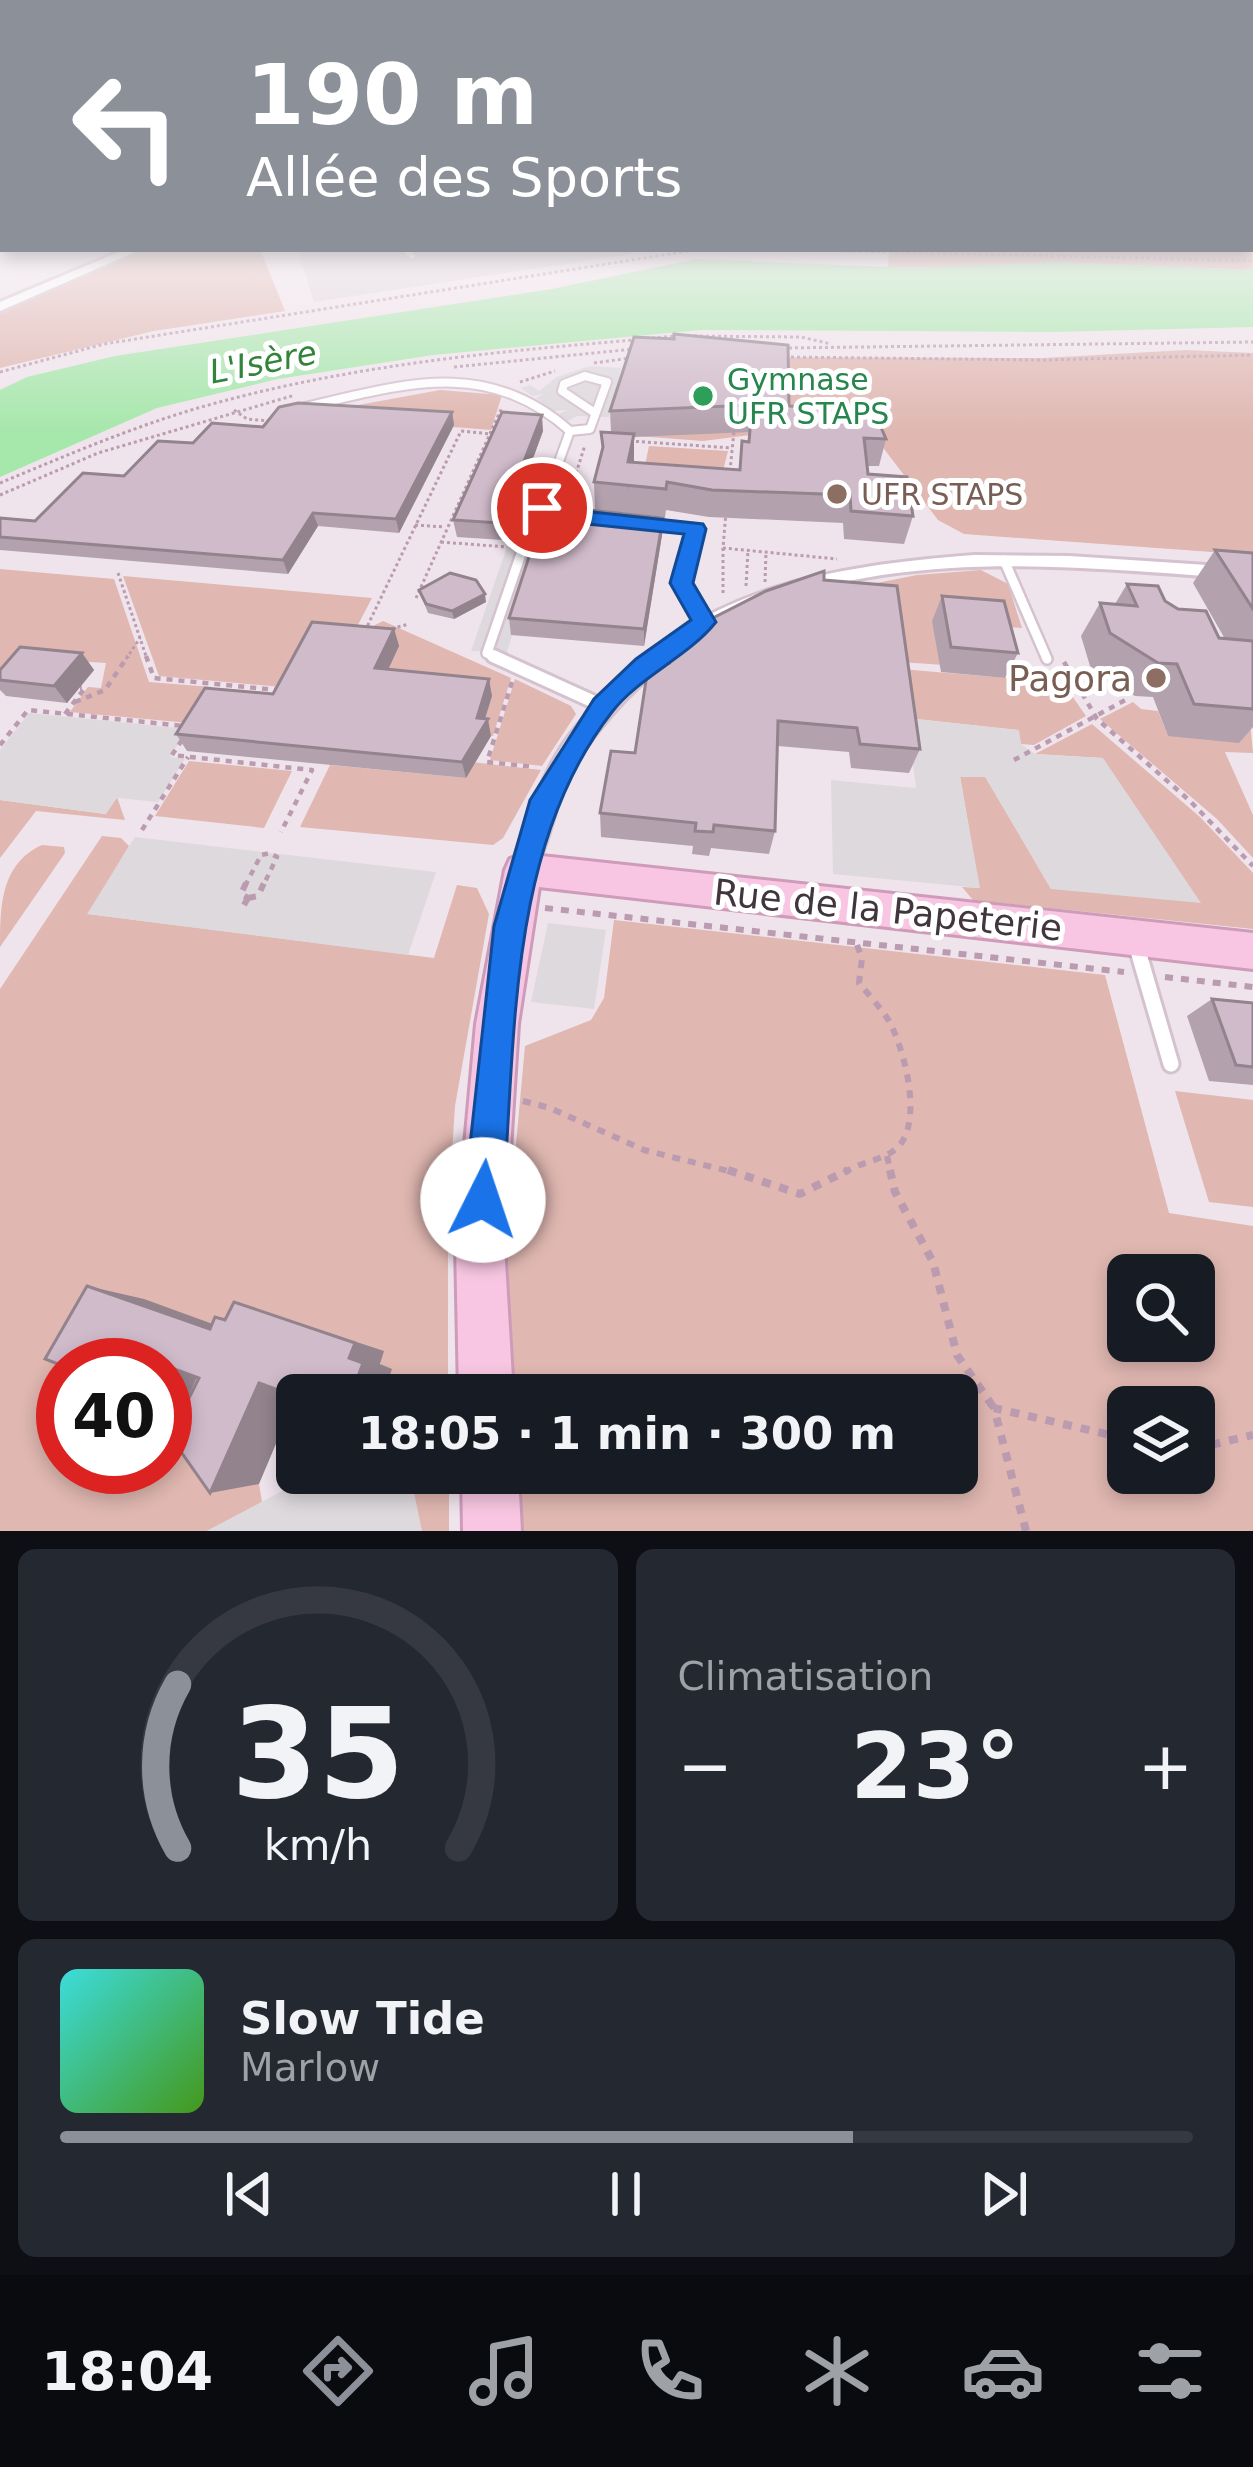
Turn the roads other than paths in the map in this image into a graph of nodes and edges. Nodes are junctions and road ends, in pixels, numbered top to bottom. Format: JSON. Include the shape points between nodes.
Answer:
{"nodes":[{"id":1,"x":44,"y":288,"type":"edge"},
{"id":2,"x":0,"y":307,"type":"edge"},
{"id":3,"x":595,"y":413,"type":"junction"},
{"id":4,"x":272,"y":421,"type":"edge"},
{"id":5,"x":570,"y":431,"type":"junction"},
{"id":6,"x":608,"y":520,"type":"edge"},
{"id":7,"x":630,"y":522,"type":"edge"},
{"id":8,"x":524,"y":548,"type":"road end"},
{"id":9,"x":1004,"y":560,"type":"junction"},
{"id":10,"x":1253,"y":574,"type":"edge"},
{"id":11,"x":704,"y":622,"type":"junction"},
{"id":12,"x":1047,"y":659,"type":"dead end"},
{"id":13,"x":603,"y":706,"type":"junction"},
{"id":14,"x":531,"y":888,"type":"junction"},
{"id":15,"x":1134,"y":938,"type":"junction"},
{"id":16,"x":1253,"y":951,"type":"edge"},
{"id":17,"x":1171,"y":1064,"type":"dead end"},
{"id":18,"x":485,"y":1374,"type":"edge"},
{"id":19,"x":491,"y":1494,"type":"edge"},
{"id":20,"x":492,"y":1531,"type":"edge"}],
"edges":[{"from":1,"to":2,"type":"street"},
{"from":3,"to":3,"type":"lane","via":[[607,382],[585,376],[564,384],[562,391]]},
{"from":3,"to":5,"type":"lane","via":[[590,429]]},
{"from":4,"to":5,"type":"lane","via":[[279,413],[429,381],[510,387]]},
{"from":5,"to":6,"type":"lane","via":[[542,508]]},
{"from":7,"to":11,"type":"lane","via":[[696,529],[682,583]]},
{"from":8,"to":13,"type":"lane","via":[[487,653]]},
{"from":9,"to":10,"type":"street"},
{"from":9,"to":11,"type":"street","via":[[823,578]]},
{"from":9,"to":12,"type":"lane"},
{"from":11,"to":13,"type":"street"},
{"from":13,"to":14,"type":"street","via":[[544,800]]},
{"from":14,"to":15,"type":"street","name":"Rue de la Papeterie"},
{"from":14,"to":18,"type":"street","via":[[497,1024],[480,1244]]},
{"from":15,"to":16,"type":"street","name":"Rue de la Papeterie"},
{"from":15,"to":17,"type":"lane"},
{"from":19,"to":20,"type":"street"}]}
